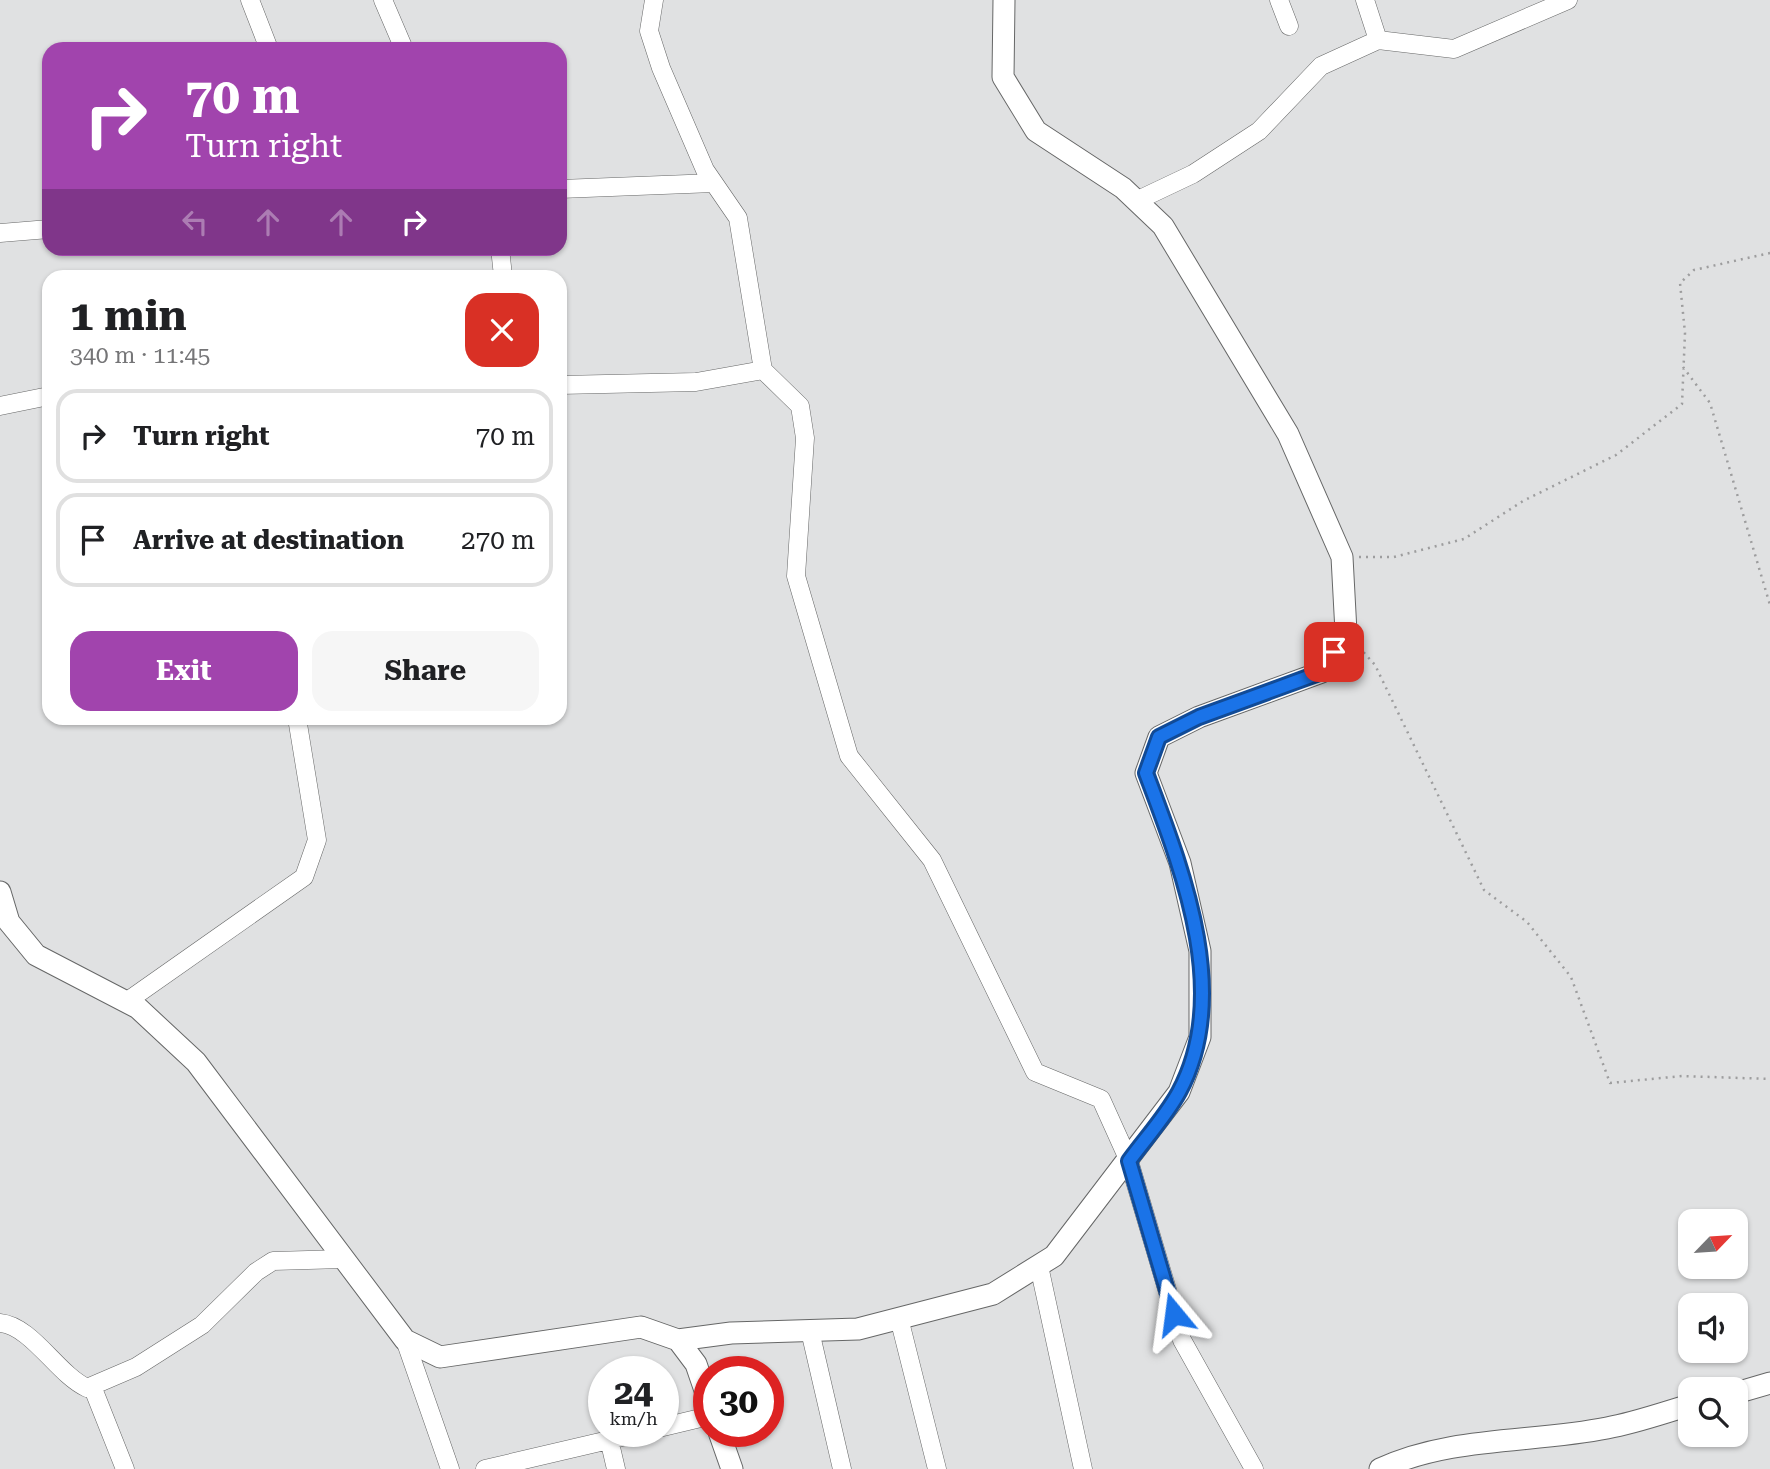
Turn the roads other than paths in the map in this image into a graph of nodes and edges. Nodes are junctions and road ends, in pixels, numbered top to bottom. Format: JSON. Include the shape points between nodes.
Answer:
{"nodes":[{"id":1,"x":250,"y":0,"type":"edge"},
{"id":2,"x":383,"y":0,"type":"edge"},
{"id":3,"x":654,"y":0,"type":"edge"},
{"id":4,"x":1004,"y":0,"type":"edge"},
{"id":5,"x":1279,"y":0,"type":"edge"},
{"id":6,"x":1365,"y":0,"type":"edge"},
{"id":7,"x":1568,"y":0,"type":"edge"},
{"id":8,"x":1289,"y":26,"type":"dead end"},
{"id":9,"x":1378,"y":40,"type":"junction"},
{"id":10,"x":266,"y":42,"type":"edge"},
{"id":11,"x":401,"y":42,"type":"edge"},
{"id":12,"x":714,"y":183,"type":"junction"},
{"id":13,"x":567,"y":189,"type":"edge"},
{"id":14,"x":1136,"y":201,"type":"junction"},
{"id":15,"x":42,"y":230,"type":"edge"},
{"id":16,"x":0,"y":233,"type":"edge"},
{"id":17,"x":763,"y":370,"type":"junction"},
{"id":18,"x":567,"y":385,"type":"edge"},
{"id":19,"x":42,"y":397,"type":"edge"},
{"id":20,"x":0,"y":406,"type":"edge"},
{"id":21,"x":298,"y":725,"type":"edge"},
{"id":22,"x":0,"y":892,"type":"edge"},
{"id":23,"x":126,"y":1002,"type":"junction"},
{"id":24,"x":1129,"y":1161,"type":"junction"},
{"id":25,"x":343,"y":1259,"type":"junction"},
{"id":26,"x":1039,"y":1266,"type":"junction"},
{"id":27,"x":900,"y":1318,"type":"junction"},
{"id":28,"x":0,"y":1323,"type":"edge"},
{"id":29,"x":810,"y":1331,"type":"junction"},
{"id":30,"x":405,"y":1340,"type":"junction"},
{"id":31,"x":678,"y":1340,"type":"junction"},
{"id":32,"x":693,"y":1360,"type":"edge"},
{"id":33,"x":1770,"y":1383,"type":"edge"},
{"id":34,"x":92,"y":1386,"type":"junction"},
{"id":35,"x":1748,"y":1389,"type":"edge"},
{"id":36,"x":1678,"y":1408,"type":"edge"},
{"id":37,"x":588,"y":1446,"type":"edge"},
{"id":38,"x":611,"y":1447,"type":"edge"},
{"id":39,"x":724,"y":1447,"type":"edge"},
{"id":40,"x":523,"y":1465,"type":"edge"},
{"id":41,"x":125,"y":1469,"type":"edge"},
{"id":42,"x":450,"y":1469,"type":"edge"},
{"id":43,"x":485,"y":1469,"type":"edge"},
{"id":44,"x":616,"y":1469,"type":"edge"},
{"id":45,"x":732,"y":1469,"type":"edge"},
{"id":46,"x":842,"y":1469,"type":"edge"},
{"id":47,"x":937,"y":1469,"type":"edge"},
{"id":48,"x":1083,"y":1469,"type":"edge"},
{"id":49,"x":1254,"y":1469,"type":"edge"},
{"id":50,"x":1380,"y":1469,"type":"edge"}],
"edges":[{"from":1,"to":10,"type":"street"},
{"from":2,"to":11,"type":"street"},
{"from":3,"to":12,"type":"street","via":[[649,31],[685,128]]},
{"from":4,"to":14,"type":"street","via":[[1003,77],[1036,131]]},
{"from":5,"to":8,"type":"street"},
{"from":6,"to":9,"type":"street"},
{"from":7,"to":9,"type":"street","via":[[1454,48]]},
{"from":9,"to":14,"type":"street","via":[[1321,66],[1259,131],[1193,174]]},
{"from":12,"to":13,"type":"street"},
{"from":12,"to":17,"type":"street","via":[[738,218]]},
{"from":14,"to":24,"type":"street","via":[[1163,226],[1288,434],[1342,557],[1346,632],[1322,672],[1199,717],[1159,737],[1146,773],[1180,863],[1200,951],[1200,1037],[1179,1092]]},
{"from":15,"to":16,"type":"street"},
{"from":17,"to":18,"type":"street","via":[[696,382]]},
{"from":17,"to":24,"type":"street","via":[[800,406],[805,438],[796,576],[849,756],[932,860],[1034,1072],[1101,1099]]},
{"from":19,"to":20,"type":"street"},
{"from":21,"to":23,"type":"street","via":[[317,840],[304,877]]},
{"from":22,"to":23,"type":"street","via":[[9,922],[36,955]]},
{"from":23,"to":25,"type":"street","via":[[196,1062]]},
{"from":24,"to":26,"type":"street","via":[[1054,1256]]},
{"from":24,"to":49,"type":"street","via":[[1182,1340]]},
{"from":25,"to":30,"type":"street"},
{"from":25,"to":34,"type":"street","via":[[273,1262],[256,1272],[202,1325],[136,1367]]},
{"from":26,"to":27,"type":"street","via":[[993,1294]]},
{"from":26,"to":48,"type":"street"},
{"from":27,"to":29,"type":"street","via":[[858,1329]]},
{"from":27,"to":47,"type":"street"},
{"from":28,"to":34,"type":"street","via":[[22,1331],[75,1382]]},
{"from":29,"to":31,"type":"street"},
{"from":29,"to":46,"type":"street"},
{"from":30,"to":31,"type":"street","via":[[440,1357],[641,1327]]},
{"from":30,"to":42,"type":"street"},
{"from":31,"to":32,"type":"street"},
{"from":33,"to":35,"type":"street"},
{"from":34,"to":41,"type":"street"},
{"from":36,"to":50,"type":"street","via":[[1608,1428],[1451,1447]]},
{"from":37,"to":40,"type":"street"},
{"from":38,"to":44,"type":"street"},
{"from":39,"to":45,"type":"street"},
{"from":40,"to":43,"type":"street"}]}
